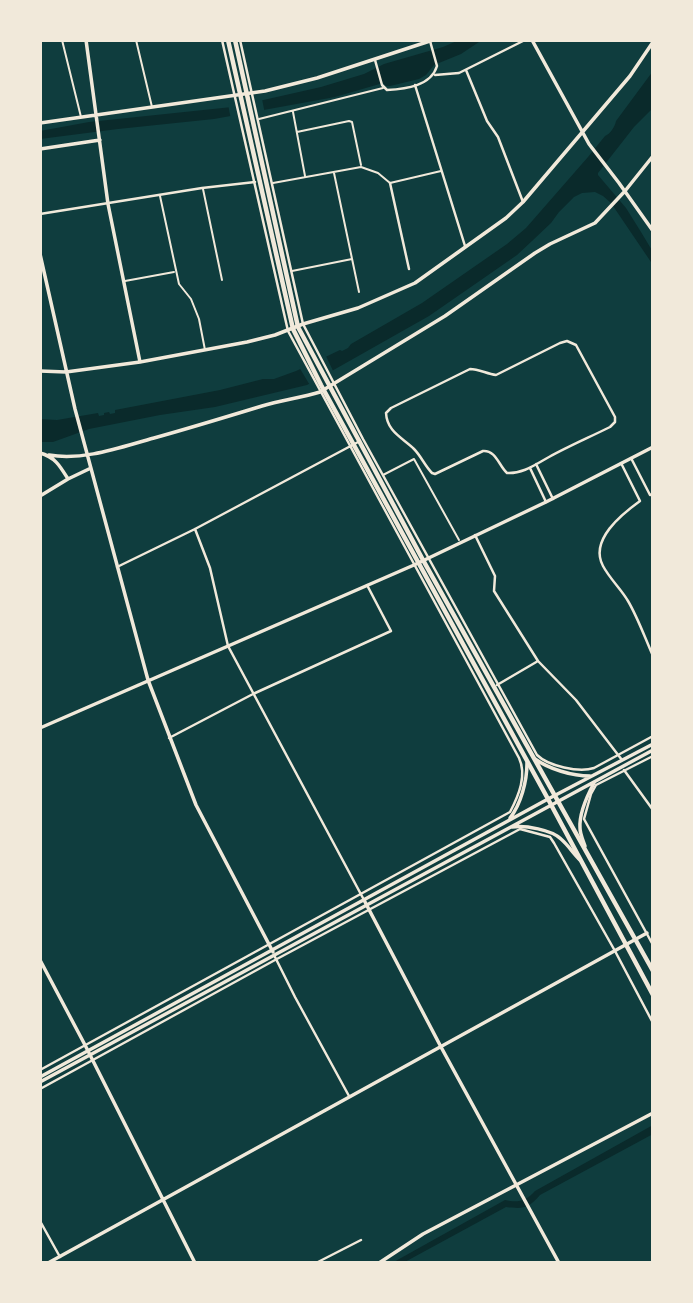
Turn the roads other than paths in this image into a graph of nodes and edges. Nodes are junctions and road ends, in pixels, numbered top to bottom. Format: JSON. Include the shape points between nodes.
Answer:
{"nodes":[{"id":1,"x":62,"y":40,"type":"edge"},
{"id":2,"x":86,"y":40,"type":"edge"},
{"id":3,"x":138,"y":40,"type":"edge"},
{"id":4,"x":222,"y":40,"type":"edge"},
{"id":5,"x":228,"y":40,"type":"edge"},
{"id":6,"x":234,"y":40,"type":"edge"},
{"id":7,"x":240,"y":40,"type":"edge"},
{"id":8,"x":525,"y":40,"type":"edge"},
{"id":9,"x":532,"y":40,"type":"edge"},
{"id":10,"x":431,"y":41,"type":"edge"},
{"id":11,"x":653,"y":42,"type":"edge"},
{"id":12,"x":375,"y":60,"type":"junction"},
{"id":13,"x":466,"y":70,"type":"junction"},
{"id":14,"x":434,"y":75,"type":"junction"},
{"id":15,"x":415,"y":85,"type":"junction"},
{"id":16,"x":383,"y":86,"type":"junction"},
{"id":17,"x":243,"y":95,"type":"junction"},
{"id":18,"x":245,"y":103,"type":"junction"},
{"id":19,"x":152,"y":107,"type":"junction"},
{"id":20,"x":293,"y":111,"type":"junction"},
{"id":21,"x":96,"y":117,"type":"junction"},
{"id":22,"x":81,"y":118,"type":"junction"},
{"id":23,"x":250,"y":118,"type":"junction"},
{"id":24,"x":40,"y":123,"type":"edge"},
{"id":25,"x":297,"y":132,"type":"junction"},
{"id":26,"x":582,"y":133,"type":"junction"},
{"id":27,"x":100,"y":139,"type":"junction"},
{"id":28,"x":40,"y":149,"type":"edge"},
{"id":29,"x":653,"y":156,"type":"edge"},
{"id":30,"x":361,"y":167,"type":"junction"},
{"id":31,"x":334,"y":171,"type":"junction"},
{"id":32,"x":442,"y":171,"type":"junction"},
{"id":33,"x":306,"y":177,"type":"junction"},
{"id":34,"x":263,"y":182,"type":"junction"},
{"id":35,"x":390,"y":183,"type":"junction"},
{"id":36,"x":202,"y":188,"type":"junction"},
{"id":37,"x":625,"y":191,"type":"junction"},
{"id":38,"x":159,"y":195,"type":"junction"},
{"id":39,"x":523,"y":202,"type":"junction"},
{"id":40,"x":108,"y":204,"type":"junction"},
{"id":41,"x":40,"y":214,"type":"edge"},
{"id":42,"x":653,"y":231,"type":"edge"},
{"id":43,"x":466,"y":247,"type":"junction"},
{"id":44,"x":40,"y":254,"type":"edge"},
{"id":45,"x":352,"y":258,"type":"junction"},
{"id":46,"x":409,"y":269,"type":"dead end"},
{"id":47,"x":176,"y":271,"type":"junction"},
{"id":48,"x":291,"y":272,"type":"junction"},
{"id":49,"x":222,"y":280,"type":"dead end"},
{"id":50,"x":124,"y":281,"type":"junction"},
{"id":51,"x":359,"y":292,"type":"dead end"},
{"id":52,"x":295,"y":328,"type":"junction"},
{"id":53,"x":205,"y":350,"type":"junction"},
{"id":54,"x":311,"y":359,"type":"junction"},
{"id":55,"x":140,"y":362,"type":"junction"},
{"id":56,"x":40,"y":371,"type":"edge"},
{"id":57,"x":66,"y":372,"type":"junction"},
{"id":58,"x":325,"y":385,"type":"junction"},
{"id":59,"x":356,"y":443,"type":"junction"},
{"id":60,"x":653,"y":447,"type":"edge"},
{"id":61,"x":40,"y":453,"type":"edge"},
{"id":62,"x":49,"y":455,"type":"junction"},
{"id":63,"x":87,"y":455,"type":"junction"},
{"id":64,"x":631,"y":458,"type":"junction"},
{"id":65,"x":621,"y":463,"type":"junction"},
{"id":66,"x":536,"y":464,"type":"junction"},
{"id":67,"x":91,"y":468,"type":"junction"},
{"id":68,"x":530,"y":468,"type":"junction"},
{"id":69,"x":383,"y":475,"type":"junction"},
{"id":70,"x":68,"y":479,"type":"junction"},
{"id":71,"x":653,"y":494,"type":"edge"},
{"id":72,"x":40,"y":496,"type":"edge"},
{"id":73,"x":553,"y":499,"type":"junction"},
{"id":74,"x":546,"y":502,"type":"junction"},
{"id":75,"x":195,"y":529,"type":"junction"},
{"id":76,"x":475,"y":535,"type":"junction"},
{"id":77,"x":460,"y":542,"type":"junction"},
{"id":78,"x":421,"y":561,"type":"junction"},
{"id":79,"x":117,"y":567,"type":"junction"},
{"id":80,"x":367,"y":585,"type":"junction"},
{"id":81,"x":228,"y":646,"type":"junction"},
{"id":82,"x":653,"y":656,"type":"edge"},
{"id":83,"x":538,"y":661,"type":"junction"},
{"id":84,"x":148,"y":680,"type":"junction"},
{"id":85,"x":497,"y":684,"type":"junction"},
{"id":86,"x":253,"y":694,"type":"junction"},
{"id":87,"x":40,"y":728,"type":"edge"},
{"id":88,"x":653,"y":736,"type":"edge"},
{"id":89,"x":169,"y":738,"type":"junction"},
{"id":90,"x":653,"y":744,"type":"edge"},
{"id":91,"x":653,"y":750,"type":"edge"},
{"id":92,"x":618,"y":755,"type":"junction"},
{"id":93,"x":653,"y":756,"type":"edge"},
{"id":94,"x":530,"y":759,"type":"junction"},
{"id":95,"x":622,"y":760,"type":"junction"},
{"id":96,"x":623,"y":769,"type":"junction"},
{"id":97,"x":592,"y":776,"type":"junction"},
{"id":98,"x":595,"y":782,"type":"junction"},
{"id":99,"x":554,"y":796,"type":"junction"},
{"id":100,"x":548,"y":799,"type":"junction"},
{"id":101,"x":557,"y":802,"type":"junction"},
{"id":102,"x":551,"y":805,"type":"junction"},
{"id":103,"x":653,"y":810,"type":"edge"},
{"id":104,"x":509,"y":820,"type":"junction"},
{"id":105,"x":507,"y":828,"type":"junction"},
{"id":106,"x":589,"y":857,"type":"junction"},
{"id":107,"x":582,"y":863,"type":"junction"},
{"id":108,"x":361,"y":895,"type":"junction"},
{"id":109,"x":365,"y":902,"type":"junction"},
{"id":110,"x":369,"y":910,"type":"junction"},
{"id":111,"x":653,"y":930,"type":"edge"},
{"id":112,"x":646,"y":933,"type":"junction"},
{"id":113,"x":636,"y":940,"type":"junction"},
{"id":114,"x":269,"y":944,"type":"junction"},
{"id":115,"x":626,"y":945,"type":"junction"},
{"id":116,"x":653,"y":945,"type":"edge"},
{"id":117,"x":615,"y":951,"type":"junction"},
{"id":118,"x":274,"y":955,"type":"junction"},
{"id":119,"x":40,"y":960,"type":"edge"},
{"id":120,"x":653,"y":971,"type":"edge"},
{"id":121,"x":653,"y":995,"type":"edge"},
{"id":122,"x":653,"y":1023,"type":"edge"},
{"id":123,"x":85,"y":1045,"type":"junction"},
{"id":124,"x":441,"y":1047,"type":"junction"},
{"id":125,"x":89,"y":1053,"type":"junction"},
{"id":126,"x":93,"y":1060,"type":"junction"},
{"id":127,"x":40,"y":1070,"type":"edge"},
{"id":128,"x":40,"y":1077,"type":"edge"},
{"id":129,"x":40,"y":1082,"type":"edge"},
{"id":130,"x":40,"y":1089,"type":"edge"},
{"id":131,"x":349,"y":1096,"type":"junction"},
{"id":132,"x":653,"y":1114,"type":"edge"},
{"id":133,"x":517,"y":1185,"type":"junction"},
{"id":134,"x":163,"y":1200,"type":"junction"},
{"id":135,"x":40,"y":1221,"type":"edge"},
{"id":136,"x":361,"y":1240,"type":"dead end"},
{"id":137,"x":60,"y":1256,"type":"junction"},
{"id":138,"x":48,"y":1263,"type":"edge"},
{"id":139,"x":195,"y":1263,"type":"edge"},
{"id":140,"x":316,"y":1263,"type":"edge"},
{"id":141,"x":379,"y":1263,"type":"edge"},
{"id":142,"x":559,"y":1263,"type":"edge"}],
"edges":[{"from":1,"to":22,"type":"lane"},
{"from":2,"to":21,"type":"street"},
{"from":3,"to":19,"type":"lane"},
{"from":4,"to":17,"type":"street"},
{"from":5,"to":17,"type":"main road"},
{"from":6,"to":17,"type":"main road"},
{"from":7,"to":17,"type":"street"},
{"from":8,"to":13,"type":"street"},
{"from":9,"to":26,"type":"street"},
{"from":10,"to":12,"type":"street"},
{"from":10,"to":14,"type":"street","via":[[437,66]]},
{"from":11,"to":26,"type":"street"},
{"from":12,"to":16,"type":"street"},
{"from":12,"to":17,"type":"street"},
{"from":13,"to":14,"type":"street"},
{"from":13,"to":39,"type":"street"},
{"from":14,"to":15,"type":"street"},
{"from":15,"to":16,"type":"street","via":[[387,90]]},
{"from":15,"to":32,"type":"street"},
{"from":16,"to":20,"type":"lane"},
{"from":17,"to":18,"type":"main road"},
{"from":17,"to":18,"type":"street"},
{"from":17,"to":19,"type":"street"},
{"from":18,"to":23,"type":"main road"},
{"from":18,"to":23,"type":"street"},
{"from":19,"to":21,"type":"street"},
{"from":20,"to":23,"type":"lane"},
{"from":20,"to":25,"type":"lane"},
{"from":21,"to":22,"type":"street"},
{"from":21,"to":27,"type":"street"},
{"from":22,"to":24,"type":"street"},
{"from":23,"to":34,"type":"main road"},
{"from":23,"to":34,"type":"street"},
{"from":25,"to":30,"type":"lane","via":[[352,122]]},
{"from":25,"to":33,"type":"lane"},
{"from":26,"to":37,"type":"street"},
{"from":26,"to":39,"type":"street"},
{"from":27,"to":28,"type":"street"},
{"from":27,"to":40,"type":"street"},
{"from":29,"to":37,"type":"street"},
{"from":30,"to":31,"type":"lane"},
{"from":30,"to":35,"type":"lane"},
{"from":31,"to":33,"type":"lane"},
{"from":31,"to":45,"type":"lane"},
{"from":32,"to":35,"type":"lane"},
{"from":32,"to":43,"type":"street"},
{"from":33,"to":34,"type":"lane"},
{"from":34,"to":36,"type":"street"},
{"from":34,"to":48,"type":"street"},
{"from":34,"to":52,"type":"main road"},
{"from":34,"to":52,"type":"street"},
{"from":35,"to":46,"type":"street"},
{"from":36,"to":38,"type":"street"},
{"from":36,"to":49,"type":"lane"},
{"from":37,"to":42,"type":"street"},
{"from":37,"to":58,"type":"street","via":[[595,223],[550,244],[444,316]]},
{"from":38,"to":40,"type":"street"},
{"from":38,"to":47,"type":"lane"},
{"from":39,"to":43,"type":"street"},
{"from":40,"to":41,"type":"street"},
{"from":40,"to":50,"type":"street"},
{"from":43,"to":52,"type":"street","via":[[415,283],[358,309]]},
{"from":44,"to":57,"type":"street"},
{"from":45,"to":48,"type":"lane"},
{"from":45,"to":51,"type":"lane"},
{"from":47,"to":50,"type":"lane"},
{"from":47,"to":53,"type":"lane","via":[[199,319]]},
{"from":48,"to":52,"type":"street"},
{"from":50,"to":55,"type":"street"},
{"from":52,"to":53,"type":"street"},
{"from":52,"to":54,"type":"main road"},
{"from":52,"to":54,"type":"street"},
{"from":53,"to":55,"type":"street"},
{"from":54,"to":58,"type":"main road"},
{"from":54,"to":58,"type":"street"},
{"from":55,"to":57,"type":"street"},
{"from":56,"to":57,"type":"street"},
{"from":57,"to":63,"type":"street"},
{"from":58,"to":59,"type":"main road"},
{"from":58,"to":59,"type":"street"},
{"from":58,"to":63,"type":"street","via":[[306,396]]},
{"from":59,"to":69,"type":"street"},
{"from":59,"to":75,"type":"street"},
{"from":59,"to":78,"type":"main road"},
{"from":59,"to":78,"type":"street"},
{"from":60,"to":64,"type":"street"},
{"from":61,"to":62,"type":"street"},
{"from":62,"to":63,"type":"street"},
{"from":62,"to":70,"type":"street"},
{"from":63,"to":67,"type":"street"},
{"from":64,"to":65,"type":"street"},
{"from":64,"to":71,"type":"street"},
{"from":65,"to":73,"type":"street"},
{"from":65,"to":82,"type":"street","via":[[640,501],[614,522],[600,556],[628,601]]},
{"from":66,"to":68,"type":"street"},
{"from":66,"to":68,"type":"street","via":[[615,422],[571,342],[560,343],[496,375],[470,369],[386,414],[392,429],[432,473],[488,450],[507,473]]},
{"from":66,"to":73,"type":"street"},
{"from":67,"to":70,"type":"street"},
{"from":67,"to":79,"type":"street"},
{"from":68,"to":74,"type":"street"},
{"from":69,"to":77,"type":"lane","via":[[414,459]]},
{"from":69,"to":78,"type":"street"},
{"from":70,"to":72,"type":"street"},
{"from":73,"to":74,"type":"street"},
{"from":74,"to":76,"type":"street"},
{"from":75,"to":79,"type":"street"},
{"from":75,"to":81,"type":"street","via":[[210,568]]},
{"from":76,"to":77,"type":"street"},
{"from":76,"to":83,"type":"street","via":[[495,576],[495,591]]},
{"from":77,"to":78,"type":"street"},
{"from":78,"to":80,"type":"street"},
{"from":78,"to":85,"type":"street"},
{"from":78,"to":94,"type":"main road"},
{"from":78,"to":108,"type":"street","via":[[524,767],[523,776],[510,812]]},
{"from":79,"to":84,"type":"street"},
{"from":80,"to":81,"type":"street"},
{"from":80,"to":86,"type":"street","via":[[391,631]]},
{"from":81,"to":84,"type":"street"},
{"from":81,"to":86,"type":"street"},
{"from":83,"to":85,"type":"street"},
{"from":83,"to":92,"type":"street","via":[[576,700]]},
{"from":84,"to":87,"type":"street"},
{"from":84,"to":89,"type":"street"},
{"from":85,"to":92,"type":"street","via":[[544,762],[586,771]]},
{"from":86,"to":89,"type":"street"},
{"from":86,"to":108,"type":"street"},
{"from":88,"to":92,"type":"street"},
{"from":89,"to":114,"type":"street","via":[[196,805]]},
{"from":90,"to":95,"type":"street"},
{"from":91,"to":96,"type":"street"},
{"from":92,"to":95,"type":"street"},
{"from":93,"to":96,"type":"street"},
{"from":94,"to":97,"type":"street"},
{"from":94,"to":99,"type":"main road"},
{"from":94,"to":100,"type":"main road"},
{"from":94,"to":104,"type":"street"},
{"from":95,"to":97,"type":"street"},
{"from":96,"to":98,"type":"street"},
{"from":96,"to":103,"type":"street"},
{"from":96,"to":112,"type":"street","via":[[596,785],[584,820]]},
{"from":97,"to":99,"type":"street"},
{"from":98,"to":101,"type":"street"},
{"from":98,"to":106,"type":"street","via":[[581,817],[580,830]]},
{"from":99,"to":100,"type":"street"},
{"from":99,"to":101,"type":"main road"},
{"from":100,"to":102,"type":"main road"},
{"from":100,"to":104,"type":"street"},
{"from":101,"to":102,"type":"street"},
{"from":101,"to":106,"type":"main road"},
{"from":102,"to":105,"type":"street"},
{"from":102,"to":107,"type":"main road"},
{"from":104,"to":109,"type":"street"},
{"from":105,"to":107,"type":"street","via":[[520,825],[559,836]]},
{"from":105,"to":109,"type":"street"},
{"from":106,"to":113,"type":"main road"},
{"from":107,"to":115,"type":"main road"},
{"from":108,"to":109,"type":"street"},
{"from":108,"to":114,"type":"street"},
{"from":109,"to":110,"type":"street"},
{"from":109,"to":118,"type":"street"},
{"from":110,"to":117,"type":"street","via":[[520,829],[550,837]]},
{"from":110,"to":118,"type":"street"},
{"from":110,"to":124,"type":"street"},
{"from":111,"to":112,"type":"street"},
{"from":112,"to":113,"type":"street"},
{"from":112,"to":116,"type":"street"},
{"from":113,"to":115,"type":"street"},
{"from":113,"to":120,"type":"main road"},
{"from":114,"to":118,"type":"street"},
{"from":114,"to":123,"type":"street"},
{"from":115,"to":117,"type":"street"},
{"from":115,"to":121,"type":"main road"},
{"from":117,"to":122,"type":"street"},
{"from":117,"to":124,"type":"street"},
{"from":118,"to":125,"type":"street"},
{"from":118,"to":126,"type":"street"},
{"from":118,"to":131,"type":"street"},
{"from":119,"to":123,"type":"street"},
{"from":123,"to":125,"type":"street"},
{"from":123,"to":127,"type":"street"},
{"from":124,"to":131,"type":"street"},
{"from":124,"to":133,"type":"street"},
{"from":125,"to":126,"type":"street"},
{"from":125,"to":128,"type":"street"},
{"from":125,"to":129,"type":"street"},
{"from":126,"to":130,"type":"street"},
{"from":126,"to":134,"type":"street"},
{"from":131,"to":134,"type":"street"},
{"from":132,"to":133,"type":"street"},
{"from":133,"to":141,"type":"street","via":[[423,1234]]},
{"from":133,"to":142,"type":"street"},
{"from":134,"to":137,"type":"street"},
{"from":134,"to":139,"type":"street"},
{"from":135,"to":137,"type":"street"},
{"from":136,"to":140,"type":"street"},
{"from":137,"to":138,"type":"street"}]}
